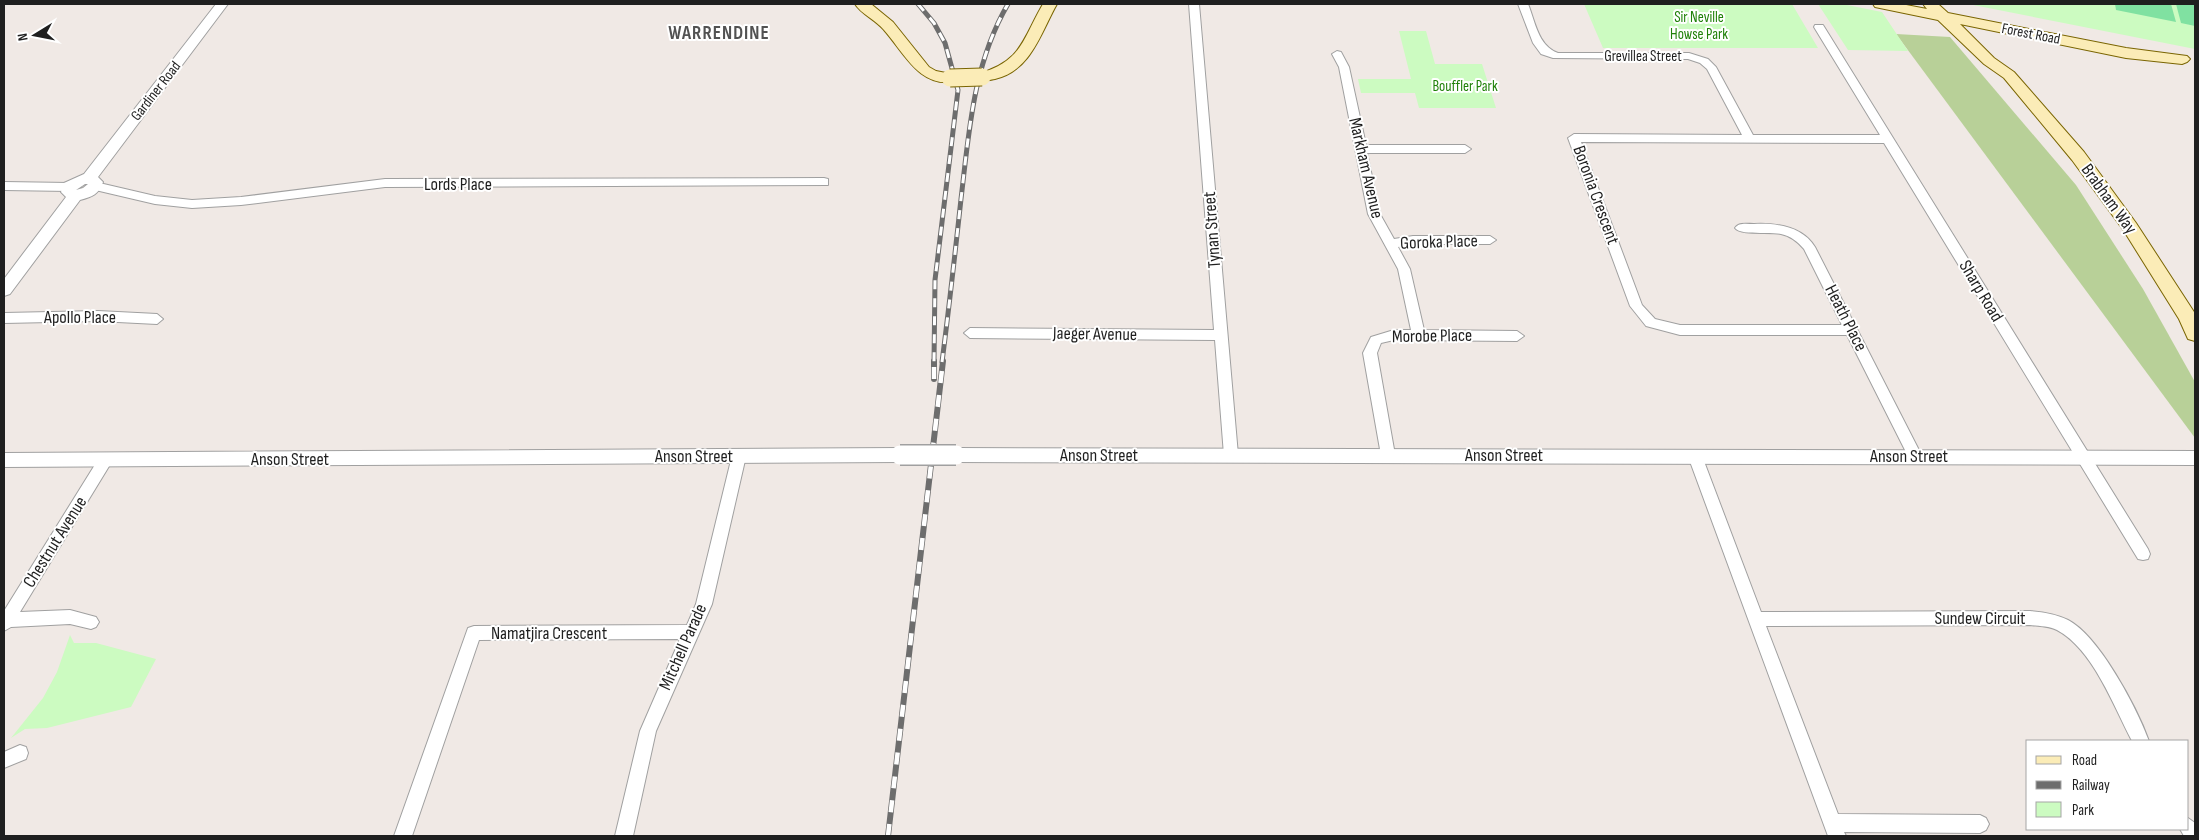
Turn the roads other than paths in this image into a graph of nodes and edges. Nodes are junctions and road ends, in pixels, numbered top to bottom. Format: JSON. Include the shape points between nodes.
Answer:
{"nodes":[{"id":1,"x":222,"y":4,"type":"edge"},
{"id":2,"x":862,"y":4,"type":"edge"},
{"id":3,"x":1050,"y":4,"type":"edge"},
{"id":4,"x":1194,"y":4,"type":"edge"},
{"id":5,"x":1524,"y":4,"type":"edge"},
{"id":6,"x":1880,"y":4,"type":"edge"},
{"id":7,"x":1942,"y":9,"type":"edge"},
{"id":8,"x":1819,"y":27,"type":"dead end"},
{"id":9,"x":2028,"y":33,"type":"junction"},
{"id":10,"x":1992,"y":44,"type":"junction"},
{"id":11,"x":1337,"y":54,"type":"dead end"},
{"id":12,"x":2189,"y":60,"type":"edge"},
{"id":13,"x":2009,"y":75,"type":"junction"},
{"id":14,"x":1749,"y":138,"type":"junction"},
{"id":15,"x":1888,"y":139,"type":"junction"},
{"id":16,"x":1360,"y":149,"type":"junction"},
{"id":17,"x":1465,"y":149,"type":"dead end"},
{"id":18,"x":92,"y":182,"type":"junction"},
{"id":19,"x":824,"y":182,"type":"dead end"},
{"id":20,"x":4,"y":186,"type":"edge"},
{"id":21,"x":72,"y":191,"type":"junction"},
{"id":22,"x":1741,"y":228,"type":"dead end"},
{"id":23,"x":1490,"y":240,"type":"dead end"},
{"id":24,"x":1389,"y":244,"type":"junction"},
{"id":25,"x":4,"y":290,"type":"edge"},
{"id":26,"x":4,"y":318,"type":"edge"},
{"id":27,"x":157,"y":319,"type":"dead end"},
{"id":28,"x":1852,"y":330,"type":"junction"},
{"id":29,"x":970,"y":333,"type":"dead end"},
{"id":30,"x":2195,"y":334,"type":"edge"},
{"id":31,"x":1220,"y":335,"type":"junction"},
{"id":32,"x":1418,"y":335,"type":"junction"},
{"id":33,"x":1517,"y":336,"type":"dead end"},
{"id":34,"x":1388,"y":455,"type":"junction"},
{"id":35,"x":738,"y":456,"type":"junction"},
{"id":36,"x":1231,"y":456,"type":"junction"},
{"id":37,"x":1695,"y":456,"type":"junction"},
{"id":38,"x":1915,"y":456,"type":"junction"},
{"id":39,"x":2082,"y":457,"type":"junction"},
{"id":40,"x":2195,"y":458,"type":"edge"},
{"id":41,"x":106,"y":459,"type":"junction"},
{"id":42,"x":4,"y":460,"type":"edge"},
{"id":43,"x":2143,"y":554,"type":"dead end"},
{"id":44,"x":1756,"y":619,"type":"junction"},
{"id":45,"x":5,"y":622,"type":"edge"},
{"id":46,"x":91,"y":622,"type":"dead end"},
{"id":47,"x":691,"y":632,"type":"junction"},
{"id":48,"x":2140,"y":740,"type":"edge"},
{"id":49,"x":20,"y":753,"type":"dead end"},
{"id":50,"x":4,"y":760,"type":"edge"},
{"id":51,"x":1980,"y":824,"type":"dead end"},
{"id":52,"x":1834,"y":830,"type":"edge"},
{"id":53,"x":403,"y":836,"type":"edge"},
{"id":54,"x":624,"y":836,"type":"edge"}],
"edges":[{"from":1,"to":18,"type":"street","name":"Gardiner Road"},
{"from":2,"to":3,"type":"main road","bridge":true,"via":[[888,25],[924,70],[950,78],[1001,74],[1017,63]]},
{"from":4,"to":31,"type":"street","name":"Tynan Street"},
{"from":5,"to":14,"type":"street","name":"Grevillea Street","via":[[1538,42],[1545,52],[1557,56],[1689,56],[1704,61],[1712,67]]},
{"from":6,"to":7,"type":"main road","name":"Forest Road"},
{"from":7,"to":9,"type":"main road","name":"Forest Road"},
{"from":7,"to":10,"type":"main road","name":"Brabham Way"},
{"from":7,"to":12,"type":"main road","name":"Forest Road"},
{"from":7,"to":13,"type":"main road","name":"Brabham Way","via":[[1989,61]]},
{"from":8,"to":15,"type":"street","name":"Sharp Road"},
{"from":9,"to":10,"type":"main road","via":[[2005,34]]},
{"from":9,"to":12,"type":"main road","name":"Forest Road","via":[[2126,53]]},
{"from":10,"to":13,"type":"main road","name":"Brabham Way","via":[[2005,60]]},
{"from":11,"to":16,"type":"street","name":"Markham Avenue","via":[[1344,67]]},
{"from":13,"to":30,"type":"main road","name":"Brabham Way","via":[[2078,156],[2130,228]]},
{"from":14,"to":15,"type":"street","name":"Boronia Crescent"},
{"from":14,"to":28,"type":"street","name":"Boronia Crescent","via":[[1574,138],[1636,306],[1651,323],[1680,330]]},
{"from":15,"to":39,"type":"street","name":"Sharp Road"},
{"from":16,"to":17,"type":"street"},
{"from":16,"to":24,"type":"street","name":"Markham Avenue","via":[[1374,214]]},
{"from":18,"to":19,"type":"street","name":"Lords Place","via":[[141,198],[190,204],[247,201],[386,183]]},
{"from":18,"to":21,"type":"street","via":[[84,193]]},
{"from":20,"to":21,"type":"street"},
{"from":21,"to":25,"type":"street"},
{"from":22,"to":28,"type":"street","name":"Heath Place","via":[[1784,229],[1803,238]]},
{"from":23,"to":24,"type":"street","name":"Goroka Place","via":[[1414,240]]},
{"from":24,"to":32,"type":"street","name":"Markham Avenue","via":[[1406,277]]},
{"from":26,"to":27,"type":"street","name":"Apollo Place","via":[[98,316]]},
{"from":28,"to":38,"type":"street","name":"Heath Place"},
{"from":29,"to":31,"type":"street","name":"Jaeger Avenue"},
{"from":31,"to":36,"type":"street","name":"Tynan Street"},
{"from":32,"to":33,"type":"street","name":"Morobe Place"},
{"from":32,"to":34,"type":"street","name":"Morobe Place","via":[[1384,336],[1376,340],[1370,353]]},
{"from":34,"to":36,"type":"street","name":"Anson Street"},
{"from":34,"to":37,"type":"street","name":"Anson Street"},
{"from":35,"to":36,"type":"street","name":"Anson Street","bridge":true},
{"from":35,"to":41,"type":"street","name":"Anson Street"},
{"from":35,"to":47,"type":"street","name":"Mitchell Parade","via":[[704,604]]},
{"from":37,"to":38,"type":"street","name":"Anson Street"},
{"from":37,"to":44,"type":"street"},
{"from":38,"to":39,"type":"street","name":"Anson Street"},
{"from":39,"to":40,"type":"street","name":"Anson Street"},
{"from":39,"to":43,"type":"street","name":"Sharp Road"},
{"from":41,"to":42,"type":"street","name":"Anson Street"},
{"from":41,"to":45,"type":"street","name":"Chestnut Avenue"},
{"from":44,"to":48,"type":"street","name":"Sundew Circuit","via":[[2030,618],[2053,621],[2071,631],[2087,648]]},
{"from":44,"to":52,"type":"street"},
{"from":45,"to":46,"type":"street","via":[[70,617]]},
{"from":47,"to":53,"type":"street","name":"Namatjira Crescent","via":[[474,633]]},
{"from":47,"to":54,"type":"street","name":"Mitchell Parade","via":[[648,731]]},
{"from":49,"to":50,"type":"street"},
{"from":51,"to":52,"type":"street"}]}
